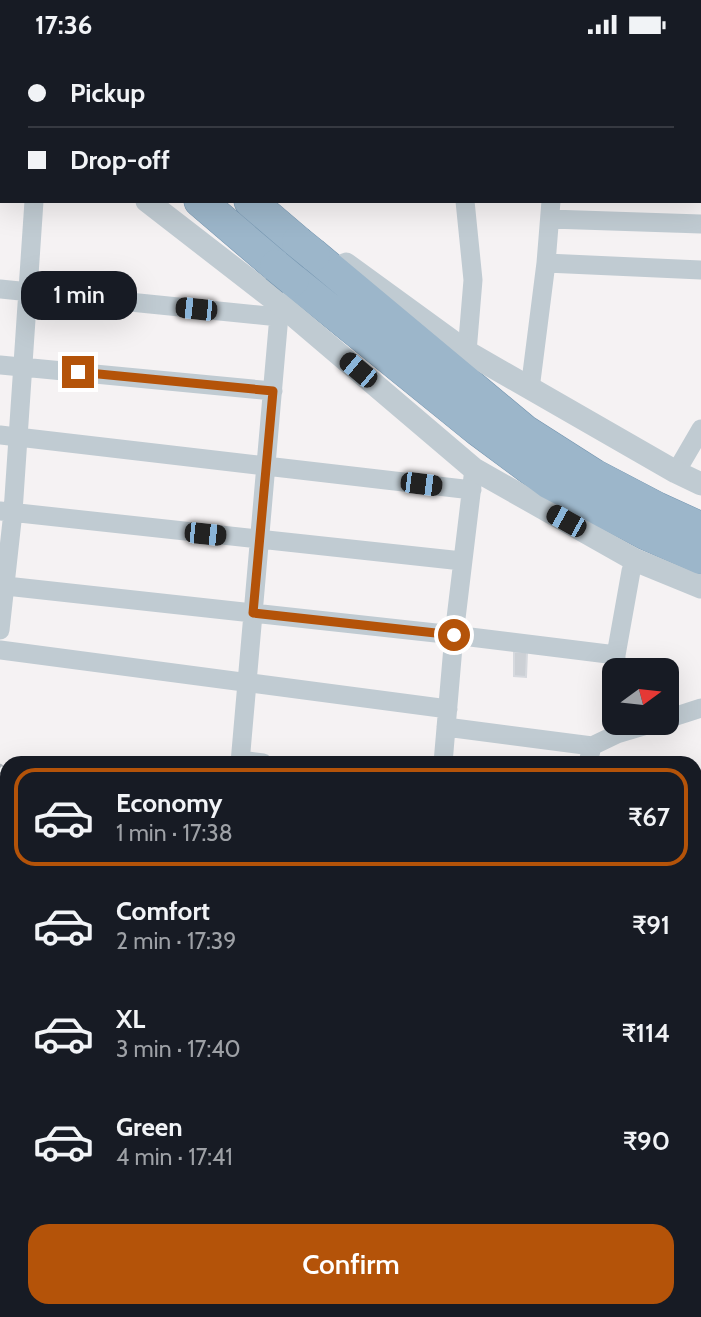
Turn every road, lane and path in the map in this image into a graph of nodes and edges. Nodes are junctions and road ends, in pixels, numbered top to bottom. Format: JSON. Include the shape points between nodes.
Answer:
{"nodes":[{"id":1,"x":34,"y":203,"type":"edge"},
{"id":2,"x":150,"y":203,"type":"edge"},
{"id":3,"x":202,"y":203,"type":"edge"},
{"id":4,"x":253,"y":203,"type":"edge"},
{"id":5,"x":274,"y":203,"type":"edge"},
{"id":6,"x":465,"y":203,"type":"edge"},
{"id":7,"x":550,"y":210,"type":"edge"},
{"id":8,"x":701,"y":224,"type":"edge"},
{"id":9,"x":309,"y":246,"type":"junction"},
{"id":10,"x":546,"y":263,"type":"junction"},
{"id":11,"x":701,"y":270,"type":"edge"},
{"id":12,"x":0,"y":289,"type":"edge"},
{"id":13,"x":29,"y":292,"type":"junction"},
{"id":14,"x":280,"y":293,"type":"junction"},
{"id":15,"x":467,"y":352,"type":"junction"},
{"id":16,"x":0,"y":365,"type":"edge"},
{"id":17,"x":23,"y":367,"type":"junction"},
{"id":18,"x":530,"y":389,"type":"junction"},
{"id":19,"x":273,"y":391,"type":"junction"},
{"id":20,"x":701,"y":429,"type":"edge"},
{"id":21,"x":9,"y":435,"type":"edge"},
{"id":22,"x":266,"y":466,"type":"junction"},
{"id":23,"x":676,"y":472,"type":"junction"},
{"id":24,"x":473,"y":480,"type":"junction"},
{"id":25,"x":701,"y":484,"type":"edge"},
{"id":26,"x":6,"y":512,"type":"edge"},
{"id":27,"x":701,"y":528,"type":"edge"},
{"id":28,"x":260,"y":540,"type":"junction"},
{"id":29,"x":701,"y":558,"type":"edge"},
{"id":30,"x":635,"y":560,"type":"junction"},
{"id":31,"x":462,"y":561,"type":"junction"},
{"id":32,"x":6,"y":586,"type":"junction"},
{"id":33,"x":701,"y":587,"type":"edge"},
{"id":34,"x":253,"y":613,"type":"junction"},
{"id":35,"x":0,"y":630,"type":"edge"},
{"id":36,"x":454,"y":635,"type":"junction"},
{"id":37,"x":0,"y":650,"type":"edge"},
{"id":38,"x":617,"y":658,"type":"edge"},
{"id":39,"x":602,"y":661,"type":"edge"},
{"id":40,"x":248,"y":682,"type":"junction"},
{"id":41,"x":701,"y":708,"type":"edge"},
{"id":42,"x":679,"y":715,"type":"edge"},
{"id":43,"x":447,"y":718,"type":"junction"},
{"id":44,"x":611,"y":735,"type":"edge"},
{"id":45,"x":590,"y":754,"type":"edge"},
{"id":46,"x":241,"y":756,"type":"edge"},
{"id":47,"x":444,"y":756,"type":"edge"}],
"edges":[{"from":1,"to":13,"type":"street"},
{"from":2,"to":14,"type":"street"},
{"from":3,"to":14,"type":"highway"},
{"from":4,"to":9,"type":"highway"},
{"from":5,"to":9,"type":"street"},
{"from":6,"to":15,"type":"street","via":[[473,280]]},
{"from":7,"to":8,"type":"street"},
{"from":7,"to":10,"type":"street"},
{"from":9,"to":14,"type":"street"},
{"from":9,"to":15,"type":"street"},
{"from":9,"to":27,"type":"highway","via":[[525,431],[594,475]]},
{"from":10,"to":11,"type":"street"},
{"from":10,"to":18,"type":"street"},
{"from":12,"to":13,"type":"street"},
{"from":13,"to":14,"type":"street"},
{"from":13,"to":17,"type":"street"},
{"from":14,"to":19,"type":"street"},
{"from":14,"to":24,"type":"street"},
{"from":14,"to":29,"type":"highway","via":[[548,482]]},
{"from":15,"to":18,"type":"street"},
{"from":16,"to":17,"type":"street"},
{"from":17,"to":19,"type":"street"},
{"from":17,"to":21,"type":"street"},
{"from":18,"to":23,"type":"street"},
{"from":19,"to":22,"type":"street"},
{"from":20,"to":23,"type":"street"},
{"from":21,"to":22,"type":"street"},
{"from":21,"to":26,"type":"street"},
{"from":22,"to":24,"type":"street"},
{"from":22,"to":28,"type":"street"},
{"from":23,"to":25,"type":"street"},
{"from":24,"to":30,"type":"street"},
{"from":24,"to":31,"type":"street"},
{"from":26,"to":28,"type":"street"},
{"from":26,"to":32,"type":"street"},
{"from":28,"to":31,"type":"street"},
{"from":28,"to":34,"type":"street"},
{"from":30,"to":33,"type":"street"},
{"from":30,"to":38,"type":"street"},
{"from":31,"to":36,"type":"street"},
{"from":32,"to":34,"type":"street"},
{"from":32,"to":35,"type":"street"},
{"from":34,"to":36,"type":"street"},
{"from":34,"to":40,"type":"street"},
{"from":36,"to":39,"type":"street"},
{"from":36,"to":43,"type":"street"},
{"from":37,"to":40,"type":"street"},
{"from":40,"to":43,"type":"street"},
{"from":40,"to":46,"type":"street"},
{"from":41,"to":42,"type":"street"},
{"from":43,"to":45,"type":"street"},
{"from":43,"to":47,"type":"street"},
{"from":44,"to":45,"type":"street"}]}
